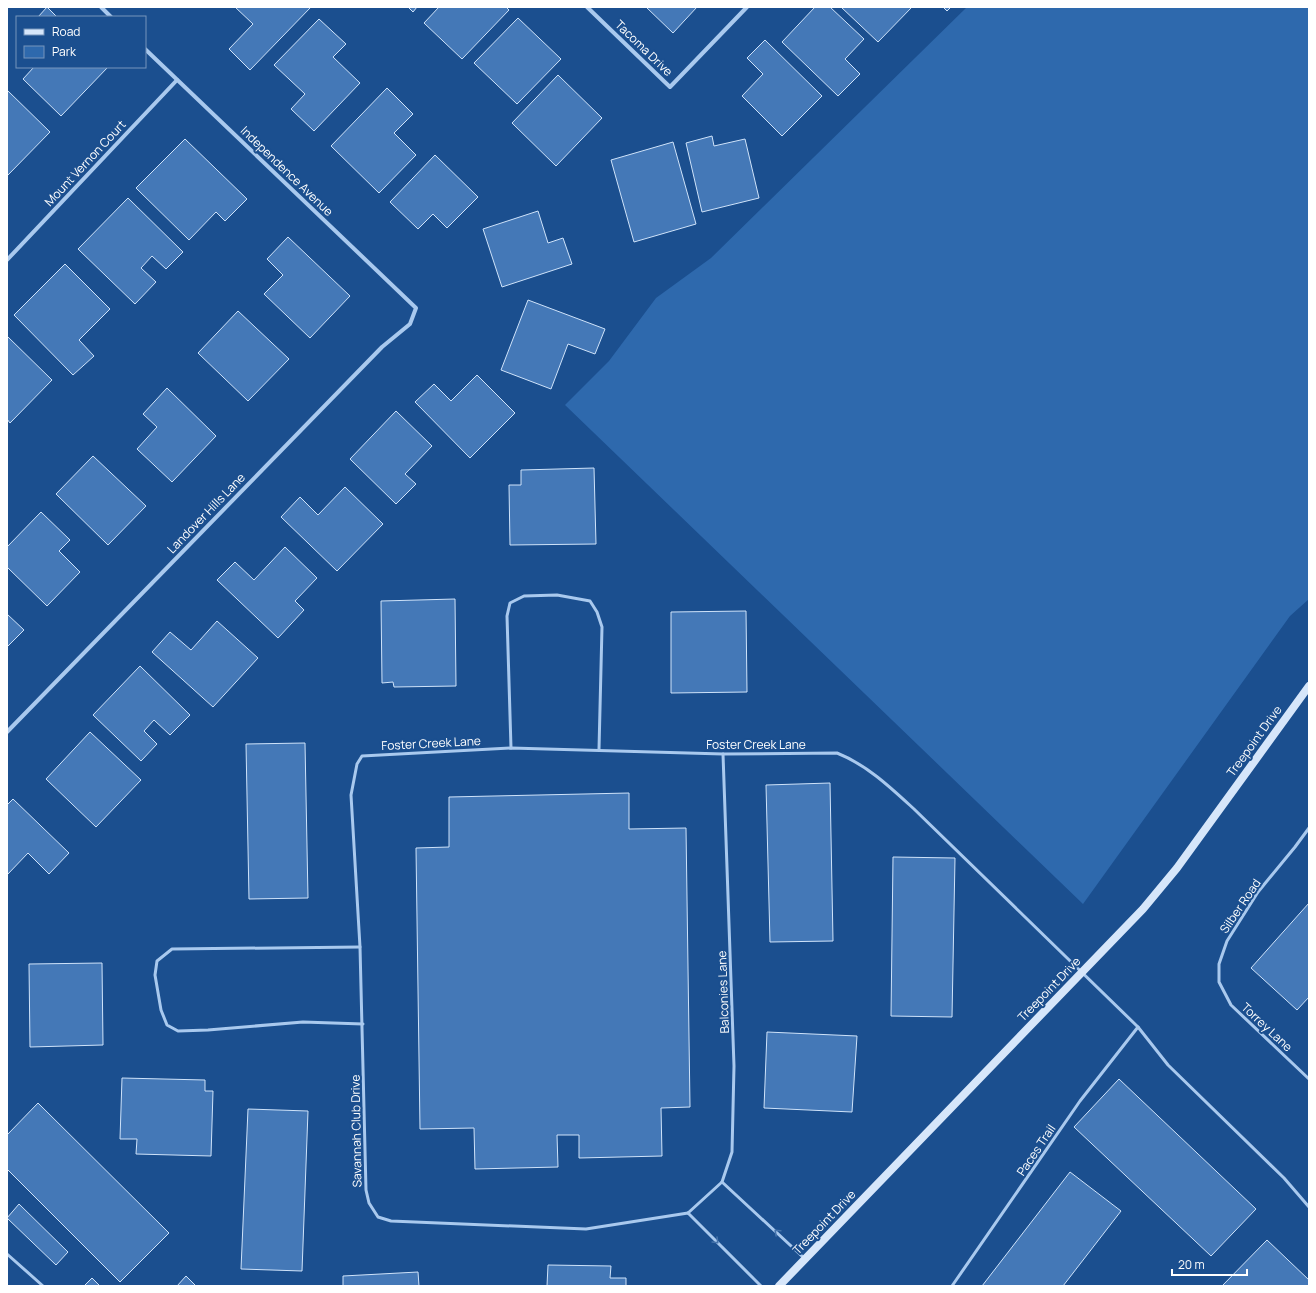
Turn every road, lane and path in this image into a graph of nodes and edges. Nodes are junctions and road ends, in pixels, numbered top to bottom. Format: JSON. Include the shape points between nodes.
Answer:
{"nodes":[{"id":1,"x":101,"y":7,"type":"edge"},
{"id":2,"x":587,"y":7,"type":"edge"},
{"id":3,"x":747,"y":7,"type":"edge"},
{"id":4,"x":111,"y":16,"type":"edge"},
{"id":5,"x":146,"y":50,"type":"edge"},
{"id":6,"x":177,"y":80,"type":"junction"},
{"id":7,"x":7,"y":260,"type":"edge"},
{"id":8,"x":416,"y":308,"type":"joint"},
{"id":9,"x":1309,"y":686,"type":"edge"},
{"id":10,"x":7,"y":732,"type":"edge"},
{"id":11,"x":511,"y":748,"type":"junction"},
{"id":12,"x":599,"y":749,"type":"junction"},
{"id":13,"x":723,"y":754,"type":"junction"},
{"id":14,"x":356,"y":771,"type":"joint"},
{"id":15,"x":1309,"y":828,"type":"edge"},
{"id":16,"x":360,"y":947,"type":"junction"},
{"id":17,"x":1081,"y":972,"type":"junction"},
{"id":18,"x":1231,"y":1005,"type":"joint"},
{"id":19,"x":363,"y":1024,"type":"junction"},
{"id":20,"x":1138,"y":1027,"type":"junction"},
{"id":21,"x":1309,"y":1079,"type":"edge"},
{"id":22,"x":722,"y":1182,"type":"junction"},
{"id":23,"x":1309,"y":1207,"type":"edge"},
{"id":24,"x":688,"y":1214,"type":"junction"},
{"id":25,"x":7,"y":1254,"type":"edge"},
{"id":26,"x":806,"y":1259,"type":"junction"},
{"id":27,"x":43,"y":1286,"type":"edge"},
{"id":28,"x":761,"y":1286,"type":"edge"},
{"id":29,"x":779,"y":1286,"type":"edge"},
{"id":30,"x":952,"y":1286,"type":"edge"}],
"edges":[{"from":1,"to":4,"type":"street"},
{"from":2,"to":3,"type":"street","name":"Tacoma Drive","via":[[670,87]]},
{"from":5,"to":6,"type":"street","name":"Independence Avenue"},
{"from":6,"to":7,"type":"street","name":"Mount Vernon Court"},
{"from":6,"to":8,"type":"street","name":"Independence Avenue"},
{"from":8,"to":10,"type":"street","name":"Landover Hills Lane","via":[[410,324],[382,347]]},
{"from":9,"to":17,"type":"street","name":"Treepoint Drive","via":[[1178,868],[1143,909]]},
{"from":11,"to":12,"type":"lane","name":"Foster Creek Lane"},
{"from":11,"to":12,"type":"lane","via":[[507,616],[510,603],[524,596],[557,595],[590,601],[602,627]]},
{"from":11,"to":14,"type":"lane","name":"Foster Creek Lane","via":[[362,756]]},
{"from":12,"to":13,"type":"lane","name":"Foster Creek Lane"},
{"from":13,"to":17,"type":"lane","name":"Foster Creek Lane","via":[[837,752],[854,760],[914,809]]},
{"from":13,"to":22,"type":"lane","name":"Balconies Lane","via":[[734,1066],[732,1152]]},
{"from":14,"to":16,"type":"lane","name":"Savannah Club Drive","via":[[351,795]]},
{"from":15,"to":18,"type":"lane","name":"Silber Road","via":[[1258,892],[1227,941],[1220,964],[1219,982]]},
{"from":16,"to":19,"type":"lane","name":"Savannah Club Drive"},
{"from":16,"to":19,"type":"lane","via":[[172,949],[157,961],[155,975],[161,1010],[168,1024],[178,1031],[303,1022]]},
{"from":17,"to":20,"type":"lane"},
{"from":17,"to":26,"type":"street","name":"Treepoint Drive"},
{"from":18,"to":21,"type":"lane","name":"Torrey Lane"},
{"from":19,"to":24,"type":"lane","name":"Savannah Club Drive","via":[[366,1190],[369,1203],[378,1217],[391,1221],[586,1229]]},
{"from":20,"to":23,"type":"lane","via":[[1168,1065],[1284,1178]]},
{"from":20,"to":30,"type":"lane","name":"Paces Trail","via":[[1080,1101]]},
{"from":22,"to":24,"type":"lane","name":"Balconies Lane"},
{"from":26,"to":22,"type":"lane","one_way":true},
{"from":24,"to":28,"type":"lane","one_way":true},
{"from":25,"to":27,"type":"lane"},
{"from":26,"to":29,"type":"street","name":"Treepoint Drive"}]}
